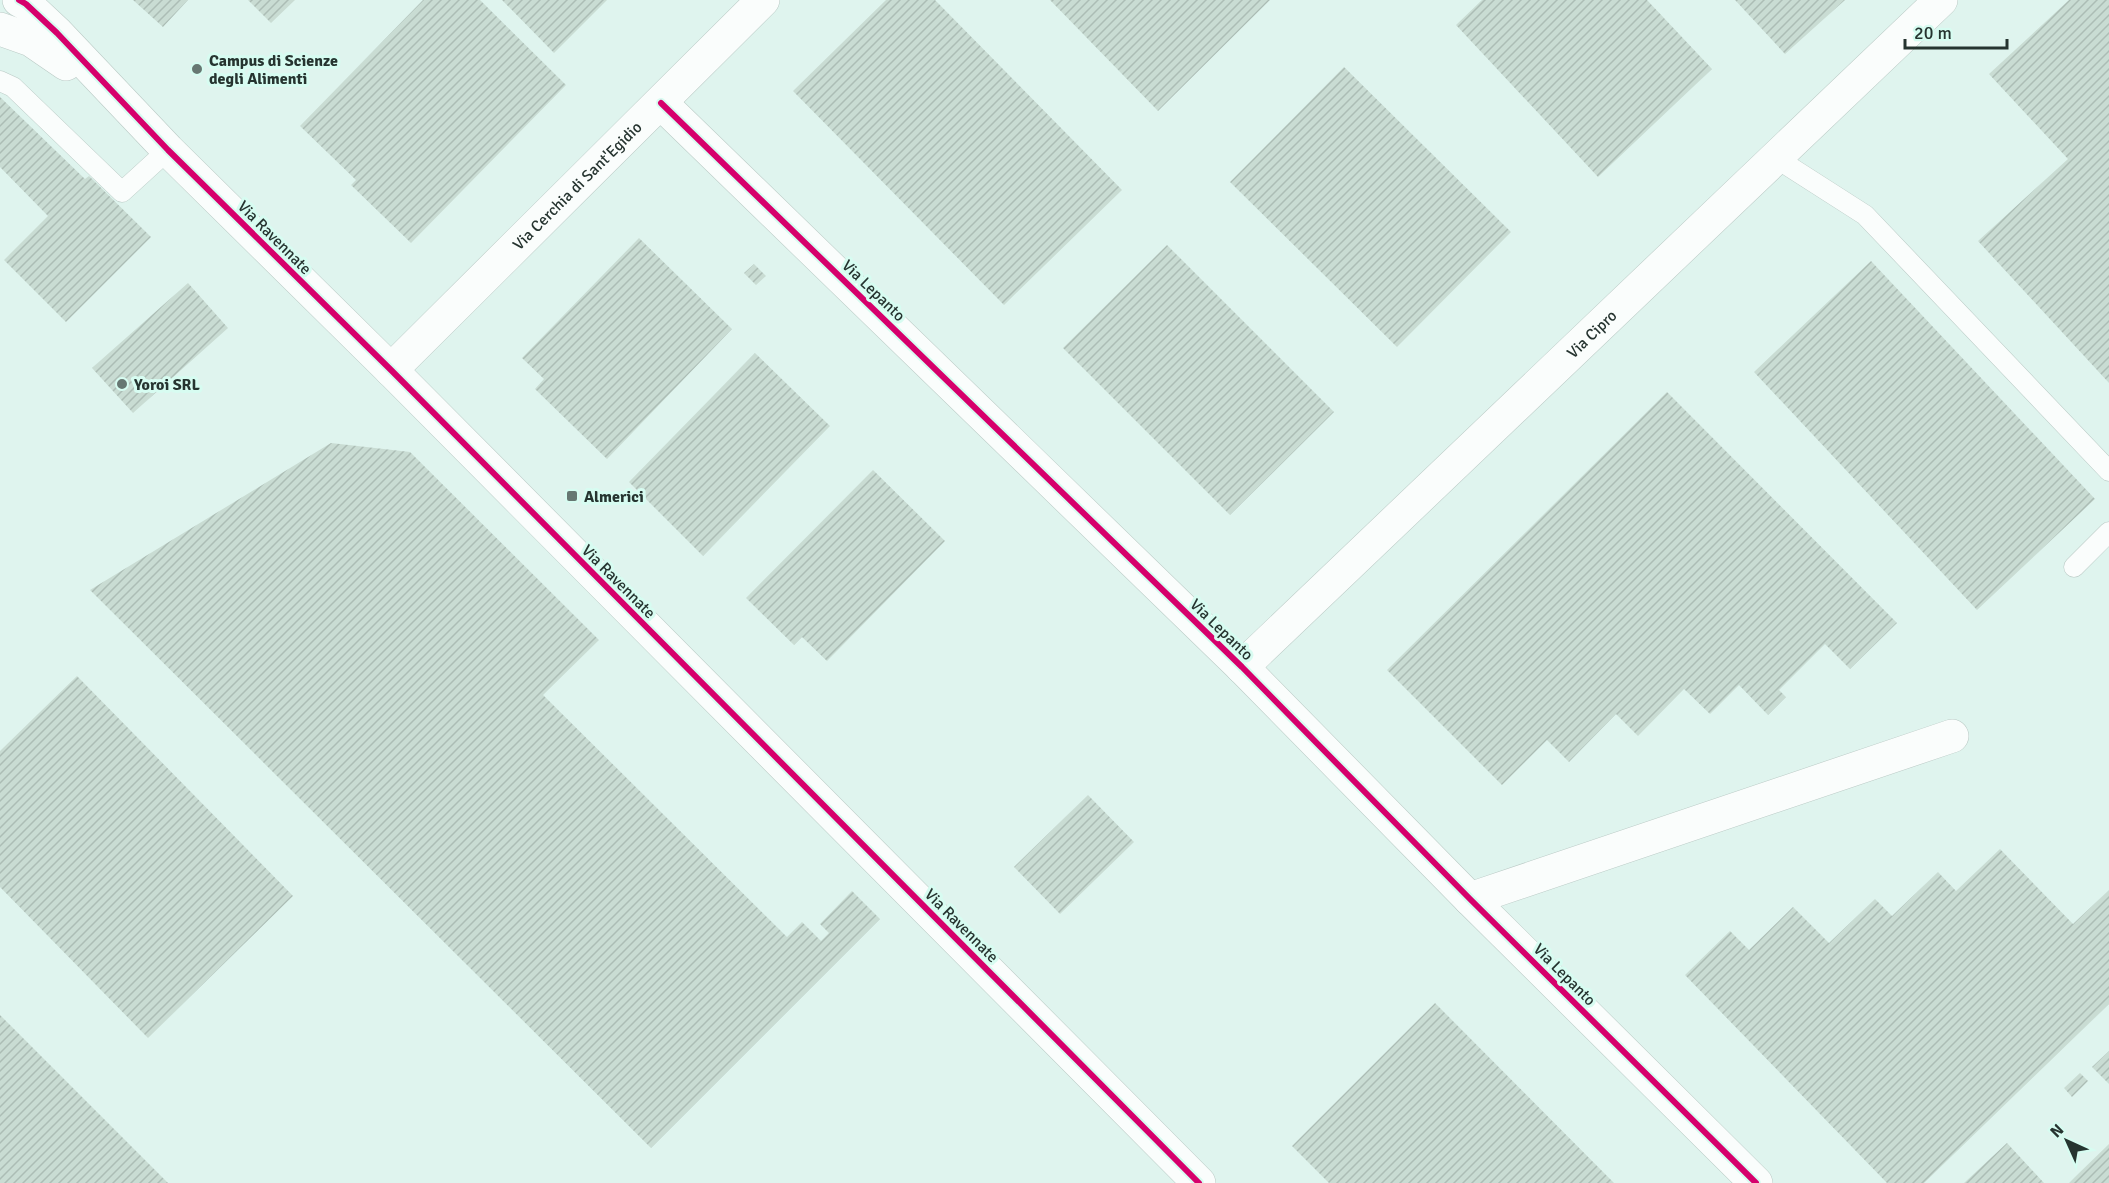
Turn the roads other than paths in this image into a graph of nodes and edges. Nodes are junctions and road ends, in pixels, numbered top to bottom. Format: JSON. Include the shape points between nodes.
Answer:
{"nodes":[{"id":1,"x":764,"y":0,"type":"edge"},
{"id":2,"x":1941,"y":0,"type":"edge"},
{"id":3,"x":22,"y":1,"type":"edge"},
{"id":4,"x":0,"y":29,"type":"edge"},
{"id":5,"x":0,"y":81,"type":"edge"},
{"id":6,"x":661,"y":103,"type":"junction"},
{"id":7,"x":124,"y":105,"type":"junction"},
{"id":8,"x":168,"y":150,"type":"junction"},
{"id":9,"x":1776,"y":158,"type":"junction"},
{"id":10,"x":391,"y":370,"type":"junction"},
{"id":11,"x":2109,"y":471,"type":"edge"},
{"id":12,"x":2109,"y":532,"type":"edge"},
{"id":13,"x":2074,"y":567,"type":"dead end"},
{"id":14,"x":1242,"y":667,"type":"junction"},
{"id":15,"x":1952,"y":736,"type":"dead end"},
{"id":16,"x":1470,"y":899,"type":"junction"},
{"id":17,"x":1199,"y":1183,"type":"edge"},
{"id":18,"x":1756,"y":1183,"type":"edge"}],
"edges":[{"from":1,"to":6,"type":"street","name":"Via Cerchia di Sant'Egidio"},
{"from":2,"to":9,"type":"street","name":"Via Cipro"},
{"from":3,"to":7,"type":"street","name":"Via Ravennate"},
{"from":4,"to":7,"type":"street","name":"Via Ravennate","via":[[31,40]]},
{"from":5,"to":8,"type":"lane","via":[[32,104],[122,192]]},
{"from":6,"to":10,"type":"street","name":"Via Cerchia di Sant'Egidio"},
{"from":6,"to":14,"type":"street","name":"Via Lepanto"},
{"from":7,"to":8,"type":"street","name":"Via Ravennate"},
{"from":8,"to":10,"type":"street","name":"Via Ravennate"},
{"from":9,"to":11,"type":"lane","via":[[1865,215]]},
{"from":9,"to":14,"type":"street","name":"Via Cipro"},
{"from":10,"to":17,"type":"street","name":"Via Ravennate"},
{"from":12,"to":13,"type":"lane"},
{"from":14,"to":16,"type":"street","name":"Via Lepanto"},
{"from":15,"to":16,"type":"street"},
{"from":16,"to":18,"type":"street","name":"Via Lepanto"}]}
